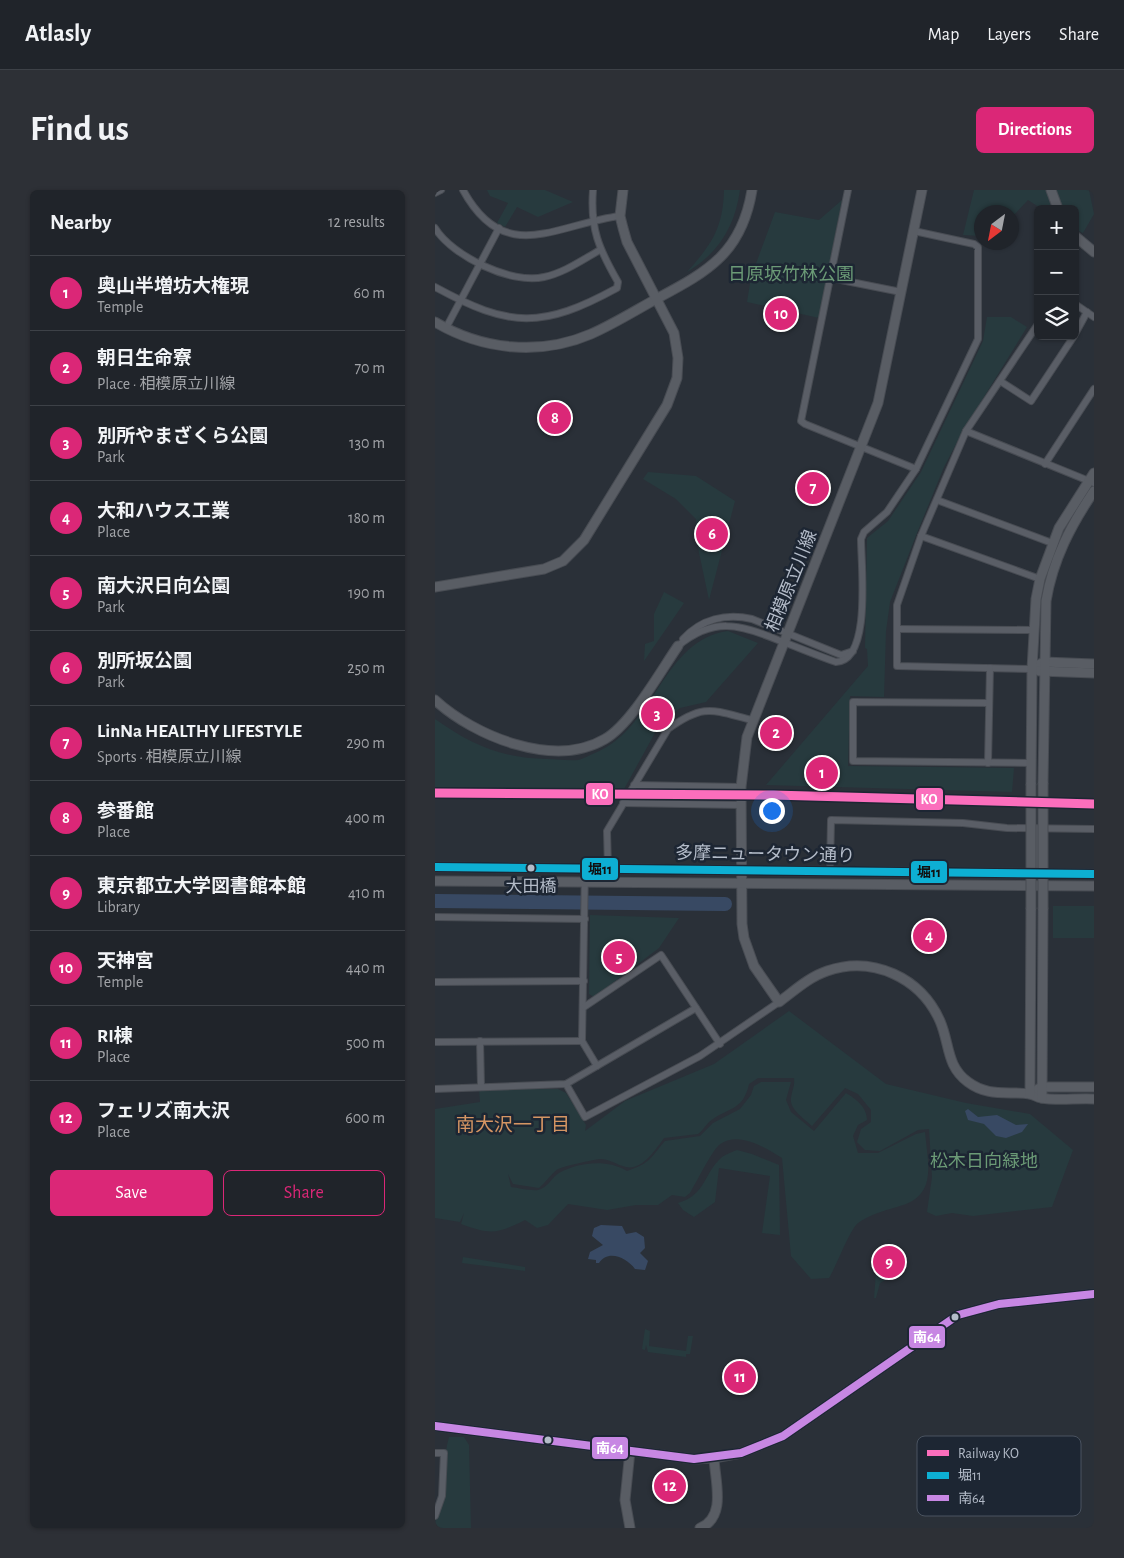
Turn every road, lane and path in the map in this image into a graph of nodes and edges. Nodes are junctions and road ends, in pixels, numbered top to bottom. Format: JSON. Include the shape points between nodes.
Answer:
{"nodes":[{"id":1,"x":441,"y":190,"type":"edge"},
{"id":2,"x":463,"y":190,"type":"edge"},
{"id":3,"x":593,"y":190,"type":"edge"},
{"id":4,"x":623,"y":190,"type":"edge"},
{"id":5,"x":752,"y":190,"type":"edge"},
{"id":6,"x":848,"y":190,"type":"edge"},
{"id":7,"x":922,"y":190,"type":"edge"},
{"id":8,"x":1051,"y":190,"type":"edge"},
{"id":9,"x":435,"y":192,"type":"edge"},
{"id":10,"x":1056,"y":205,"type":"edge"},
{"id":11,"x":620,"y":216,"type":"junction"},
{"id":12,"x":592,"y":219,"type":"junction"},
{"id":13,"x":435,"y":228,"type":"edge"},
{"id":14,"x":499,"y":228,"type":"junction"},
{"id":15,"x":914,"y":231,"type":"junction"},
{"id":16,"x":1079,"y":239,"type":"edge"},
{"id":17,"x":600,"y":250,"type":"junction"},
{"id":18,"x":1094,"y":252,"type":"edge"},
{"id":19,"x":480,"y":264,"type":"junction"},
{"id":20,"x":831,"y":278,"type":"junction"},
{"id":21,"x":435,"y":287,"type":"edge"},
{"id":22,"x":901,"y":292,"type":"junction"},
{"id":23,"x":657,"y":299,"type":"junction"},
{"id":24,"x":461,"y":301,"type":"junction"},
{"id":25,"x":1079,"y":307,"type":"edge"},
{"id":26,"x":1087,"y":312,"type":"junction"},
{"id":27,"x":1094,"y":317,"type":"edge"},
{"id":28,"x":435,"y":322,"type":"edge"},
{"id":29,"x":1079,"y":327,"type":"edge"},
{"id":30,"x":446,"y":328,"type":"junction"},
{"id":31,"x":1034,"y":330,"type":"edge"},
{"id":32,"x":1072,"y":340,"type":"edge"},
{"id":33,"x":1000,"y":381,"type":"junction"},
{"id":34,"x":1094,"y":389,"type":"edge"},
{"id":35,"x":966,"y":431,"type":"junction"},
{"id":36,"x":862,"y":448,"type":"junction"},
{"id":37,"x":1045,"y":464,"type":"junction"},
{"id":38,"x":916,"y":469,"type":"junction"},
{"id":39,"x":1094,"y":473,"type":"edge"},
{"id":40,"x":1091,"y":482,"type":"edge"},
{"id":41,"x":1094,"y":490,"type":"edge"},
{"id":42,"x":937,"y":500,"type":"junction"},
{"id":43,"x":921,"y":536,"type":"junction"},
{"id":44,"x":1052,"y":543,"type":"junction"},
{"id":45,"x":1040,"y":579,"type":"junction"},
{"id":46,"x":435,"y":587,"type":"edge"},
{"id":47,"x":897,"y":629,"type":"junction"},
{"id":48,"x":1033,"y":630,"type":"junction"},
{"id":49,"x":786,"y":637,"type":"junction"},
{"id":50,"x":678,"y":646,"type":"joint"},
{"id":51,"x":1044,"y":662,"type":"junction"},
{"id":52,"x":1094,"y":664,"type":"edge"},
{"id":53,"x":990,"y":668,"type":"junction"},
{"id":54,"x":1032,"y":669,"type":"junction"},
{"id":55,"x":1044,"y":673,"type":"junction"},
{"id":56,"x":1094,"y":673,"type":"edge"},
{"id":57,"x":435,"y":700,"type":"edge"},
{"id":58,"x":989,"y":703,"type":"junction"},
{"id":59,"x":752,"y":720,"type":"junction"},
{"id":60,"x":988,"y":763,"type":"junction"},
{"id":61,"x":1031,"y":763,"type":"junction"},
{"id":62,"x":634,"y":785,"type":"junction"},
{"id":63,"x":741,"y":787,"type":"junction"},
{"id":64,"x":623,"y":803,"type":"junction"},
{"id":65,"x":741,"y":805,"type":"junction"},
{"id":66,"x":1036,"y":828,"type":"junction"},
{"id":67,"x":1094,"y":829,"type":"edge"},
{"id":68,"x":435,"y":867,"type":"edge"},
{"id":69,"x":585,"y":868,"type":"junction"},
{"id":70,"x":608,"y":868,"type":"junction"},
{"id":71,"x":741,"y":870,"type":"junction"},
{"id":72,"x":830,"y":871,"type":"junction"},
{"id":73,"x":1036,"y":873,"type":"junction"},
{"id":74,"x":1094,"y":874,"type":"edge"},
{"id":75,"x":435,"y":881,"type":"edge"},
{"id":76,"x":585,"y":883,"type":"junction"},
{"id":77,"x":741,"y":884,"type":"junction"},
{"id":78,"x":1094,"y":886,"type":"edge"},
{"id":79,"x":585,"y":916,"type":"junction"},
{"id":80,"x":435,"y":917,"type":"edge"},
{"id":81,"x":584,"y":981,"type":"junction"},
{"id":82,"x":435,"y":982,"type":"edge"},
{"id":83,"x":779,"y":1002,"type":"junction"},
{"id":84,"x":584,"y":1007,"type":"junction"},
{"id":85,"x":696,"y":1008,"type":"junction"},
{"id":86,"x":582,"y":1041,"type":"junction"},
{"id":87,"x":435,"y":1042,"type":"edge"},
{"id":88,"x":480,"y":1042,"type":"junction"},
{"id":89,"x":720,"y":1044,"type":"junction"},
{"id":90,"x":597,"y":1066,"type":"junction"},
{"id":91,"x":566,"y":1084,"type":"junction"},
{"id":92,"x":481,"y":1086,"type":"junction"},
{"id":93,"x":1041,"y":1086,"type":"junction"},
{"id":94,"x":1094,"y":1087,"type":"edge"},
{"id":95,"x":435,"y":1089,"type":"edge"},
{"id":96,"x":1030,"y":1094,"type":"junction"},
{"id":97,"x":1041,"y":1098,"type":"junction"},
{"id":98,"x":1094,"y":1098,"type":"edge"},
{"id":99,"x":1094,"y":1294,"type":"edge"},
{"id":100,"x":435,"y":1426,"type":"edge"},
{"id":101,"x":630,"y":1451,"type":"junction"},
{"id":102,"x":435,"y":1453,"type":"edge"},
{"id":103,"x":714,"y":1458,"type":"junction"},
{"id":104,"x":435,"y":1516,"type":"edge"},
{"id":105,"x":630,"y":1528,"type":"edge"},
{"id":106,"x":700,"y":1528,"type":"edge"}],
"edges":[{"from":1,"to":9,"type":"street"},
{"from":2,"to":14,"type":"street","via":[[480,215]]},
{"from":3,"to":12,"type":"street"},
{"from":4,"to":11,"type":"street"},
{"from":5,"to":23,"type":"street","via":[[743,225],[722,257],[704,273]]},
{"from":6,"to":20,"type":"street"},
{"from":7,"to":15,"type":"street","name":"相模原立川線"},
{"from":8,"to":10,"type":"street"},
{"from":11,"to":12,"type":"street"},
{"from":11,"to":23,"type":"street","via":[[627,242]]},
{"from":12,"to":14,"type":"street","via":[[533,237],[523,237]]},
{"from":12,"to":17,"type":"street"},
{"from":13,"to":19,"type":"street","via":[[451,245]]},
{"from":14,"to":19,"type":"street"},
{"from":15,"to":22,"type":"street","name":"相模原立川線"},
{"from":15,"to":38,"type":"street","via":[[974,244],[979,250],[978,339]]},
{"from":16,"to":18,"type":"street"},
{"from":17,"to":19,"type":"street","via":[[543,278],[499,273]]},
{"from":17,"to":24,"type":"street","via":[[618,282],[617,288],[557,316],[527,318],[480,310]]},
{"from":19,"to":24,"type":"street"},
{"from":20,"to":22,"type":"street"},
{"from":20,"to":36,"type":"street","via":[[801,421]]},
{"from":21,"to":24,"type":"street"},
{"from":22,"to":36,"type":"street","name":"相模原立川線","via":[[881,391]]},
{"from":23,"to":30,"type":"street","via":[[590,335],[546,346],[497,346]]},
{"from":23,"to":46,"type":"street","via":[[676,339],[677,378],[667,405],[584,540],[563,561],[544,569]]},
{"from":24,"to":30,"type":"street"},
{"from":25,"to":26,"type":"street"},
{"from":26,"to":27,"type":"street"},
{"from":26,"to":29,"type":"street"},
{"from":28,"to":30,"type":"street"},
{"from":31,"to":33,"type":"street"},
{"from":32,"to":33,"type":"street","via":[[1031,401]]},
{"from":33,"to":35,"type":"street"},
{"from":34,"to":37,"type":"street"},
{"from":35,"to":37,"type":"street"},
{"from":35,"to":42,"type":"street"},
{"from":36,"to":38,"type":"street"},
{"from":36,"to":49,"type":"street","name":"相模原立川線"},
{"from":37,"to":40,"type":"street"},
{"from":38,"to":49,"type":"street","via":[[887,512],[864,532],[861,539],[862,612],[854,650],[841,655]]},
{"from":39,"to":40,"type":"street"},
{"from":40,"to":44,"type":"street","via":[[1064,518]]},
{"from":41,"to":51,"type":"street","via":[[1065,538],[1049,583],[1044,614]]},
{"from":42,"to":43,"type":"street"},
{"from":42,"to":44,"type":"street"},
{"from":43,"to":45,"type":"street"},
{"from":43,"to":47,"type":"street","via":[[897,605]]},
{"from":44,"to":45,"type":"street"},
{"from":45,"to":48,"type":"street"},
{"from":47,"to":48,"type":"street"},
{"from":47,"to":53,"type":"street","via":[[897,666]]},
{"from":48,"to":54,"type":"street"},
{"from":49,"to":50,"type":"street","via":[[752,619],[720,617],[689,632]]},
{"from":49,"to":59,"type":"street","name":"相模原立川線"},
{"from":50,"to":57,"type":"street","via":[[621,726],[605,739],[580,748],[529,747],[496,739],[464,724]]},
{"from":51,"to":52,"type":"street"},
{"from":51,"to":54,"type":"street"},
{"from":51,"to":55,"type":"street"},
{"from":53,"to":54,"type":"street"},
{"from":53,"to":58,"type":"street"},
{"from":54,"to":55,"type":"street"},
{"from":54,"to":61,"type":"street"},
{"from":55,"to":56,"type":"street"},
{"from":55,"to":93,"type":"street","bridge":true},
{"from":58,"to":60,"type":"street"},
{"from":58,"to":60,"type":"street","via":[[853,702],[853,761]]},
{"from":59,"to":62,"type":"street","via":[[708,709],[683,718],[668,729]]},
{"from":59,"to":63,"type":"street","name":"相模原立川線","via":[[743,752]]},
{"from":60,"to":61,"type":"street"},
{"from":61,"to":96,"type":"street","bridge":true},
{"from":62,"to":63,"type":"street"},
{"from":62,"to":64,"type":"street"},
{"from":63,"to":65,"type":"street","name":"相模原立川線"},
{"from":64,"to":65,"type":"street"},
{"from":64,"to":70,"type":"street","via":[[607,831]]},
{"from":65,"to":71,"type":"street","name":"相模原立川線"},
{"from":66,"to":67,"type":"street"},
{"from":66,"to":72,"type":"street","via":[[831,820]]},
{"from":66,"to":73,"type":"street"},
{"from":68,"to":69,"type":"street","name":"多摩ニュータウン通り"},
{"from":69,"to":70,"type":"street","name":"多摩ニュータウン通り"},
{"from":69,"to":76,"type":"street"},
{"from":70,"to":71,"type":"street","name":"多摩ニュータウン通り"},
{"from":71,"to":72,"type":"street","name":"多摩ニュータウン通り"},
{"from":71,"to":77,"type":"street","name":"相模原立川線"},
{"from":72,"to":73,"type":"street","name":"多摩ニュータウン通り"},
{"from":73,"to":74,"type":"street","name":"多摩ニュータウン通り"},
{"from":75,"to":76,"type":"street","name":"多摩ニュータウン通り"},
{"from":76,"to":77,"type":"street","name":"多摩ニュータウン通り"},
{"from":76,"to":79,"type":"street"},
{"from":77,"to":78,"type":"street","name":"多摩ニュータウン通り"},
{"from":77,"to":83,"type":"street","name":"相模原立川線","via":[[742,924],[748,952],[762,980]]},
{"from":79,"to":80,"type":"street"},
{"from":79,"to":81,"type":"street"},
{"from":81,"to":82,"type":"street"},
{"from":81,"to":84,"type":"street"},
{"from":83,"to":89,"type":"street"},
{"from":83,"to":96,"type":"street","via":[[810,979],[828,971],[863,966],[888,971],[912,984],[927,999],[940,1021],[952,1065],[969,1083],[990,1093]]},
{"from":84,"to":85,"type":"street","via":[[661,955]]},
{"from":84,"to":86,"type":"street"},
{"from":85,"to":89,"type":"street"},
{"from":85,"to":90,"type":"street"},
{"from":86,"to":88,"type":"street"},
{"from":86,"to":90,"type":"street"},
{"from":87,"to":88,"type":"street"},
{"from":88,"to":92,"type":"street"},
{"from":89,"to":91,"type":"street","via":[[585,1117]]},
{"from":90,"to":91,"type":"street"},
{"from":91,"to":92,"type":"street"},
{"from":92,"to":95,"type":"street"},
{"from":93,"to":94,"type":"street"},
{"from":93,"to":96,"type":"street"},
{"from":93,"to":97,"type":"street"},
{"from":96,"to":97,"type":"street"},
{"from":97,"to":98,"type":"street"},
{"from":99,"to":103,"type":"street","via":[[984,1306],[958,1315],[783,1436],[759,1448]]},
{"from":100,"to":101,"type":"street"},
{"from":101,"to":103,"type":"street","via":[[675,1458]]},
{"from":101,"to":105,"type":"street","via":[[625,1500]]},
{"from":102,"to":104,"type":"street","via":[[444,1453],[442,1496]]},
{"from":103,"to":106,"type":"street","via":[[717,1511],[709,1524]]}]}
